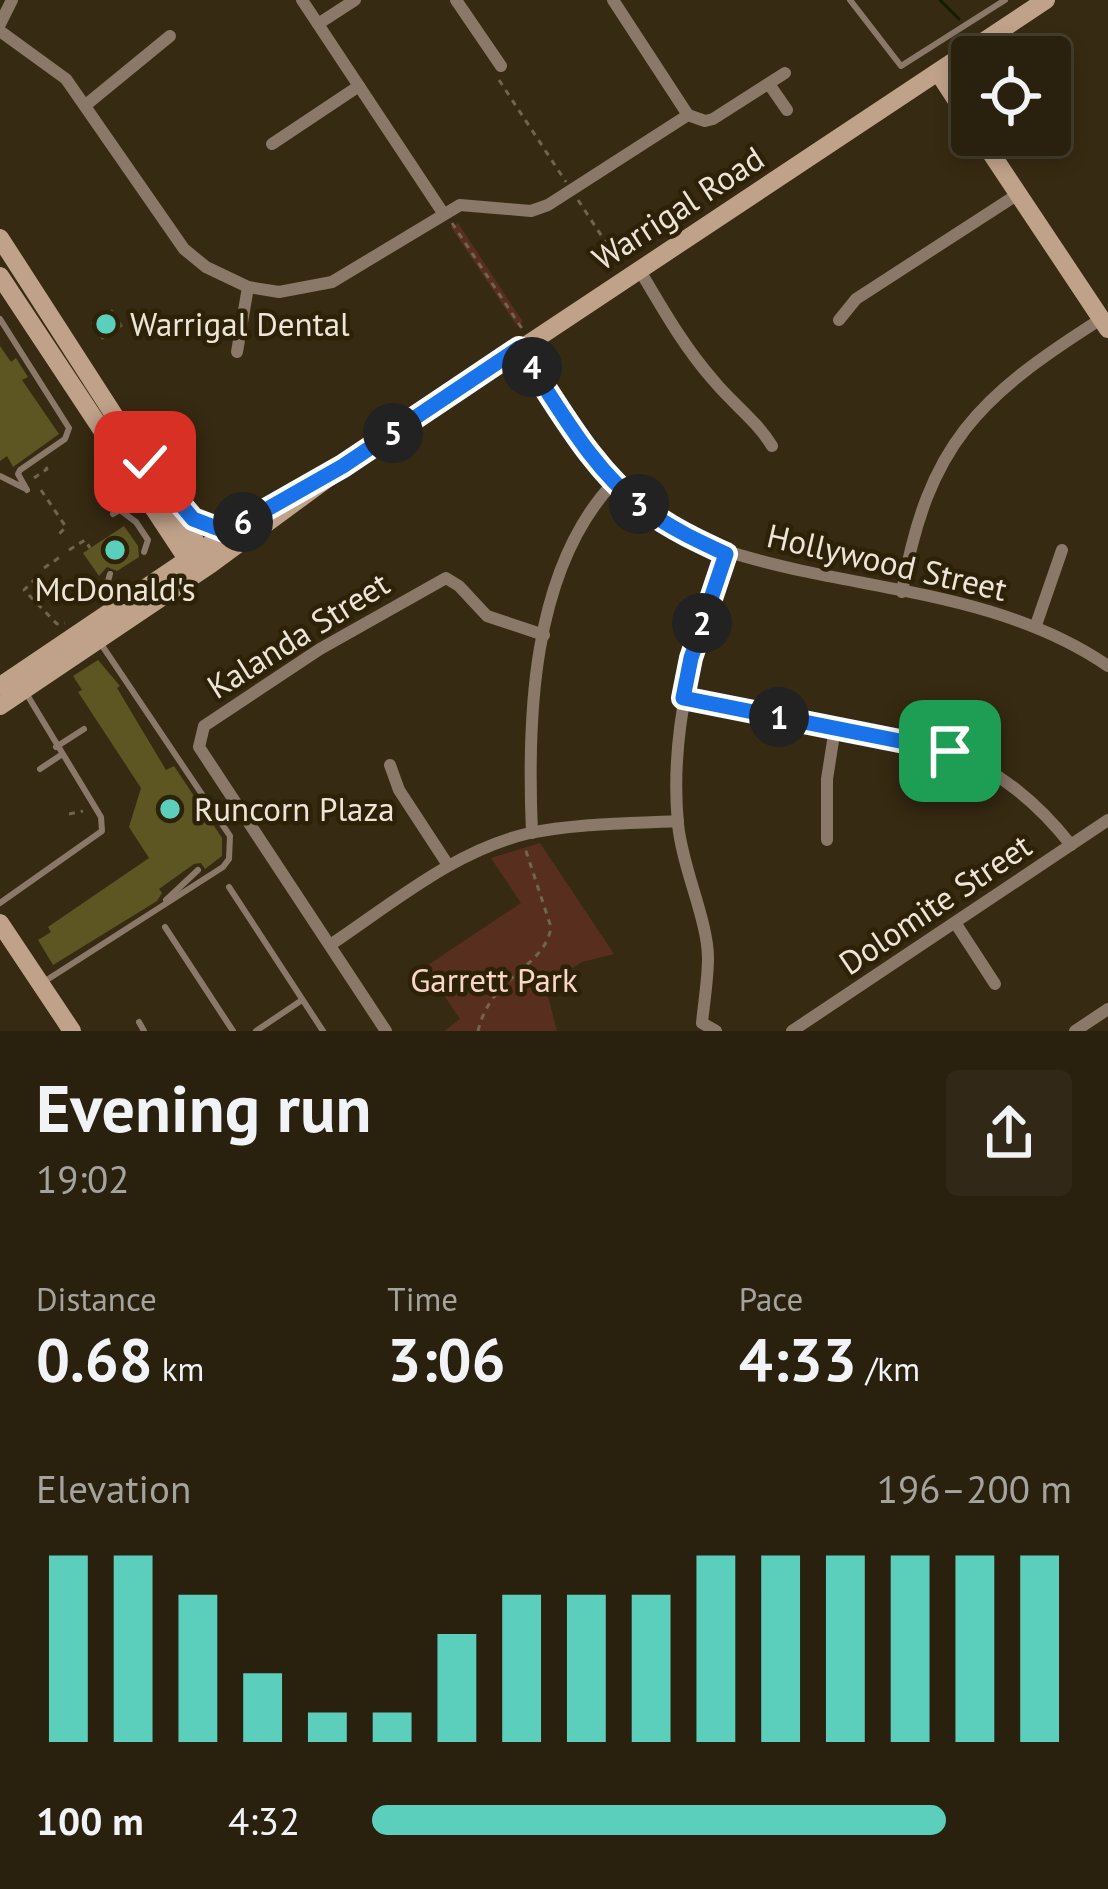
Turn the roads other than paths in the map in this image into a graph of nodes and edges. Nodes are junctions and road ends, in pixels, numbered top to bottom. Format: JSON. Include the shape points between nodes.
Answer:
{"nodes":[{"id":1,"x":12,"y":0,"type":"edge"},
{"id":2,"x":302,"y":0,"type":"edge"},
{"id":3,"x":355,"y":0,"type":"edge"},
{"id":4,"x":456,"y":0,"type":"edge"},
{"id":5,"x":613,"y":0,"type":"edge"},
{"id":6,"x":850,"y":0,"type":"edge"},
{"id":7,"x":1005,"y":0,"type":"edge"},
{"id":8,"x":1046,"y":0,"type":"edge"},
{"id":9,"x":318,"y":24,"type":"junction"},
{"id":10,"x":0,"y":27,"type":"edge"},
{"id":11,"x":170,"y":36,"type":"dead end"},
{"id":12,"x":501,"y":66,"type":"road end"},
{"id":13,"x":938,"y":72,"type":"junction"},
{"id":14,"x":785,"y":73,"type":"dead end"},
{"id":15,"x":769,"y":84,"type":"junction"},
{"id":16,"x":359,"y":86,"type":"junction"},
{"id":17,"x":951,"y":92,"type":"edge"},
{"id":18,"x":87,"y":104,"type":"junction"},
{"id":19,"x":787,"y":110,"type":"dead end"},
{"id":20,"x":688,"y":115,"type":"junction"},
{"id":21,"x":272,"y":144,"type":"dead end"},
{"id":22,"x":993,"y":156,"type":"edge"},
{"id":23,"x":1018,"y":194,"type":"junction"},
{"id":24,"x":442,"y":213,"type":"junction"},
{"id":25,"x":0,"y":238,"type":"edge"},
{"id":26,"x":633,"y":273,"type":"junction"},
{"id":27,"x":0,"y":276,"type":"edge"},
{"id":28,"x":248,"y":287,"type":"junction"},
{"id":29,"x":0,"y":319,"type":"edge"},
{"id":30,"x":839,"y":320,"type":"dead end"},
{"id":31,"x":1104,"y":324,"type":"edge"},
{"id":32,"x":525,"y":344,"type":"junction"},
{"id":33,"x":237,"y":352,"type":"dead end"},
{"id":34,"x":85,"y":385,"type":"junction"},
{"id":35,"x":772,"y":446,"type":"dead end"},
{"id":36,"x":145,"y":462,"type":"junction"},
{"id":37,"x":343,"y":466,"type":"junction"},
{"id":38,"x":0,"y":476,"type":"edge"},
{"id":39,"x":614,"y":482,"type":"junction"},
{"id":40,"x":113,"y":514,"type":"dead end"},
{"id":41,"x":227,"y":532,"type":"junction"},
{"id":42,"x":1062,"y":550,"type":"dead end"},
{"id":43,"x":144,"y":552,"type":"dead end"},
{"id":44,"x":726,"y":554,"type":"junction"},
{"id":45,"x":199,"y":562,"type":"junction"},
{"id":46,"x":110,"y":574,"type":"dead end"},
{"id":47,"x":902,"y":592,"type":"junction"},
{"id":48,"x":90,"y":594,"type":"dead end"},
{"id":49,"x":1036,"y":626,"type":"junction"},
{"id":50,"x":544,"y":635,"type":"junction"},
{"id":51,"x":99,"y":641,"type":"junction"},
{"id":52,"x":1108,"y":666,"type":"edge"},
{"id":53,"x":13,"y":684,"type":"edge"},
{"id":54,"x":683,"y":698,"type":"junction"},
{"id":55,"x":0,"y":706,"type":"edge"},
{"id":56,"x":84,"y":728,"type":"dead end"},
{"id":57,"x":835,"y":728,"type":"junction"},
{"id":58,"x":58,"y":751,"type":"junction"},
{"id":59,"x":390,"y":765,"type":"dead end"},
{"id":60,"x":40,"y":769,"type":"dead end"},
{"id":61,"x":1108,"y":820,"type":"edge"},
{"id":62,"x":678,"y":821,"type":"junction"},
{"id":63,"x":528,"y":834,"type":"junction"},
{"id":64,"x":827,"y":840,"type":"dead end"},
{"id":65,"x":1071,"y":845,"type":"junction"},
{"id":66,"x":448,"y":865,"type":"junction"},
{"id":67,"x":198,"y":870,"type":"dead end"},
{"id":68,"x":229,"y":887,"type":"dead end"},
{"id":69,"x":0,"y":903,"type":"edge"},
{"id":70,"x":164,"y":904,"type":"junction"},
{"id":71,"x":0,"y":923,"type":"edge"},
{"id":72,"x":956,"y":924,"type":"junction"},
{"id":73,"x":165,"y":927,"type":"dead end"},
{"id":74,"x":330,"y":945,"type":"junction"},
{"id":75,"x":995,"y":984,"type":"dead end"},
{"id":76,"x":41,"y":985,"type":"junction"},
{"id":77,"x":302,"y":1000,"type":"junction"},
{"id":78,"x":1108,"y":1009,"type":"edge"},
{"id":79,"x":139,"y":1022,"type":"dead end"},
{"id":80,"x":72,"y":1031,"type":"edge"},
{"id":81,"x":144,"y":1031,"type":"edge"},
{"id":82,"x":233,"y":1031,"type":"edge"},
{"id":83,"x":256,"y":1031,"type":"edge"},
{"id":84,"x":323,"y":1031,"type":"edge"},
{"id":85,"x":386,"y":1031,"type":"edge"},
{"id":86,"x":716,"y":1031,"type":"edge"},
{"id":87,"x":792,"y":1031,"type":"edge"},
{"id":88,"x":1075,"y":1031,"type":"edge"}],
"edges":[{"from":1,"to":10,"type":"street"},
{"from":2,"to":9,"type":"street"},
{"from":3,"to":9,"type":"street"},
{"from":4,"to":12,"type":"street"},
{"from":5,"to":20,"type":"street"},
{"from":6,"to":7,"type":"lane","via":[[902,66]]},
{"from":8,"to":13,"type":"main road","name":"Warrigal Road"},
{"from":9,"to":16,"type":"street"},
{"from":10,"to":18,"type":"street","via":[[51,64]]},
{"from":11,"to":18,"type":"street"},
{"from":13,"to":17,"type":"main road"},
{"from":13,"to":26,"type":"main road","name":"Warrigal Road"},
{"from":14,"to":15,"type":"street"},
{"from":15,"to":19,"type":"street"},
{"from":15,"to":20,"type":"street","via":[[713,119]]},
{"from":16,"to":21,"type":"street"},
{"from":16,"to":24,"type":"street"},
{"from":18,"to":28,"type":"street","via":[[184,249]]},
{"from":20,"to":24,"type":"street","via":[[531,212],[474,203]]},
{"from":22,"to":23,"type":"main road"},
{"from":23,"to":30,"type":"street","via":[[856,298]]},
{"from":23,"to":31,"type":"main road"},
{"from":24,"to":28,"type":"street","via":[[332,282],[279,292]]},
{"from":25,"to":34,"type":"main road"},
{"from":26,"to":32,"type":"main road","name":"Warrigal Road"},
{"from":26,"to":35,"type":"street"},
{"from":27,"to":34,"type":"main road"},
{"from":28,"to":33,"type":"street"},
{"from":29,"to":38,"type":"lane","via":[[69,428],[20,470],[27,490]]},
{"from":31,"to":47,"type":"street","via":[[1008,382],[958,434],[923,502]]},
{"from":32,"to":37,"type":"main road","name":"Warrigal Road"},
{"from":32,"to":39,"type":"street","name":"Hollywood Street"},
{"from":34,"to":36,"type":"main road"},
{"from":34,"to":45,"type":"main road"},
{"from":36,"to":41,"type":"main road","via":[[193,519]]},
{"from":36,"to":45,"type":"main road"},
{"from":37,"to":41,"type":"main road","name":"Warrigal Road"},
{"from":37,"to":45,"type":"main road","name":"Warrigal Road"},
{"from":39,"to":44,"type":"street","name":"Hollywood Street","via":[[641,507]]},
{"from":39,"to":50,"type":"street","via":[[580,526]]},
{"from":40,"to":43,"type":"lane","via":[[120,510],[136,522],[148,540]]},
{"from":41,"to":45,"type":"main road","name":"Warrigal Road"},
{"from":42,"to":49,"type":"street"},
{"from":44,"to":47,"type":"street","name":"Hollywood Street"},
{"from":44,"to":54,"type":"street"},
{"from":45,"to":51,"type":"main road","name":"Warrigal Road"},
{"from":45,"to":53,"type":"main road","name":"Warrigal Road"},
{"from":46,"to":48,"type":"lane"},
{"from":47,"to":49,"type":"street","name":"Hollywood Street"},
{"from":49,"to":52,"type":"street","name":"Hollywood Street"},
{"from":50,"to":63,"type":"street","via":[[528,750]]},
{"from":50,"to":74,"type":"street","name":"Kalanda Street","via":[[487,616],[446,578],[204,726],[199,747]]},
{"from":51,"to":53,"type":"main road","name":"Warrigal Road"},
{"from":51,"to":70,"type":"lane","via":[[230,836],[223,867]]},
{"from":53,"to":55,"type":"main road","name":"Warrigal Road"},
{"from":53,"to":58,"type":"lane"},
{"from":54,"to":57,"type":"street"},
{"from":54,"to":62,"type":"street"},
{"from":56,"to":58,"type":"lane"},
{"from":57,"to":64,"type":"street"},
{"from":57,"to":65,"type":"street","via":[[950,751],[987,767]]},
{"from":58,"to":60,"type":"lane"},
{"from":58,"to":69,"type":"lane","via":[[102,831]]},
{"from":59,"to":66,"type":"street"},
{"from":61,"to":65,"type":"street","name":"Dolomite Street"},
{"from":62,"to":63,"type":"street"},
{"from":62,"to":86,"type":"street","via":[[709,955],[702,1023]]},
{"from":63,"to":66,"type":"street"},
{"from":65,"to":72,"type":"street","name":"Dolomite Street"},
{"from":66,"to":74,"type":"street"},
{"from":67,"to":70,"type":"lane"},
{"from":68,"to":77,"type":"lane"},
{"from":70,"to":76,"type":"lane"},
{"from":71,"to":76,"type":"main road"},
{"from":72,"to":75,"type":"street"},
{"from":72,"to":87,"type":"street","name":"Dolomite Street"},
{"from":73,"to":82,"type":"lane"},
{"from":74,"to":85,"type":"street","name":"Kalanda Street"},
{"from":76,"to":80,"type":"main road"},
{"from":77,"to":83,"type":"lane"},
{"from":77,"to":84,"type":"lane"},
{"from":78,"to":88,"type":"street"},
{"from":79,"to":81,"type":"lane"}]}
